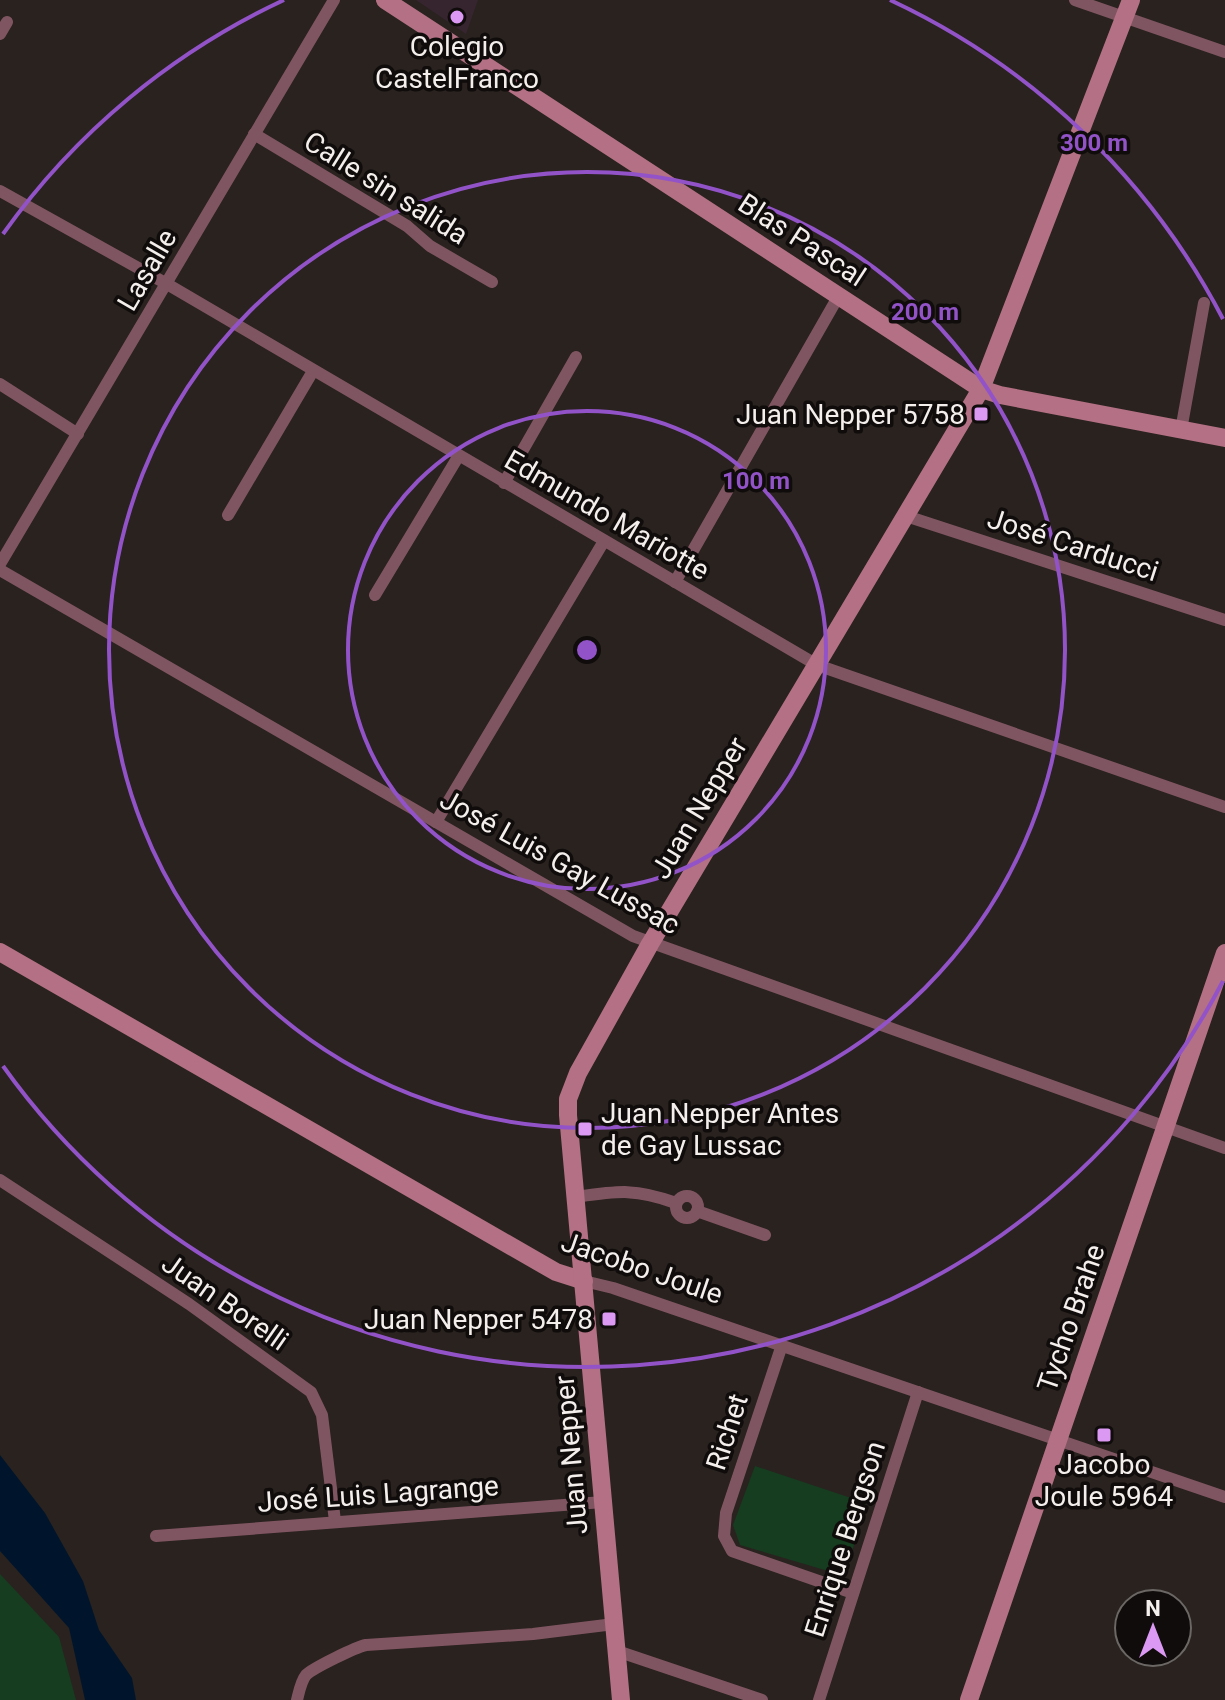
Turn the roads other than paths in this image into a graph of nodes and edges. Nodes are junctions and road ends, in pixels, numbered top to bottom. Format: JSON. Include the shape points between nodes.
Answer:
{"nodes":[{"id":1,"x":334,"y":0,"type":"edge"},
{"id":2,"x":385,"y":0,"type":"edge"},
{"id":3,"x":1075,"y":0,"type":"edge"},
{"id":4,"x":1127,"y":8,"type":"edge"},
{"id":5,"x":7,"y":22,"type":"dead end"},
{"id":6,"x":0,"y":34,"type":"edge"},
{"id":7,"x":1225,"y":52,"type":"edge"},
{"id":8,"x":254,"y":134,"type":"junction"},
{"id":9,"x":0,"y":191,"type":"edge"},
{"id":10,"x":492,"y":282,"type":"dead end"},
{"id":11,"x":167,"y":284,"type":"junction"},
{"id":12,"x":838,"y":297,"type":"junction"},
{"id":13,"x":1204,"y":303,"type":"dead end"},
{"id":14,"x":576,"y":357,"type":"dead end"},
{"id":15,"x":313,"y":371,"type":"junction"},
{"id":16,"x":0,"y":384,"type":"edge"},
{"id":17,"x":981,"y":389,"type":"junction"},
{"id":18,"x":1181,"y":430,"type":"junction"},
{"id":19,"x":78,"y":434,"type":"junction"},
{"id":20,"x":1225,"y":438,"type":"edge"},
{"id":21,"x":458,"y":457,"type":"junction"},
{"id":22,"x":504,"y":483,"type":"junction"},
{"id":23,"x":228,"y":515,"type":"dead end"},
{"id":24,"x":906,"y":516,"type":"junction"},
{"id":25,"x":604,"y":541,"type":"junction"},
{"id":26,"x":0,"y":567,"type":"edge"},
{"id":27,"x":675,"y":582,"type":"junction"},
{"id":28,"x":375,"y":595,"type":"dead end"},
{"id":29,"x":1225,"y":620,"type":"edge"},
{"id":30,"x":817,"y":665,"type":"junction"},
{"id":31,"x":1225,"y":807,"type":"edge"},
{"id":32,"x":436,"y":822,"type":"junction"},
{"id":33,"x":650,"y":944,"type":"junction"},
{"id":34,"x":0,"y":952,"type":"edge"},
{"id":35,"x":1225,"y":953,"type":"edge"},
{"id":36,"x":1165,"y":1128,"type":"junction"},
{"id":37,"x":1225,"y":1148,"type":"edge"},
{"id":38,"x":0,"y":1180,"type":"edge"},
{"id":39,"x":576,"y":1197,"type":"junction"},
{"id":40,"x":765,"y":1235,"type":"dead end"},
{"id":41,"x":584,"y":1281,"type":"junction"},
{"id":42,"x":782,"y":1345,"type":"junction"},
{"id":43,"x":918,"y":1392,"type":"junction"},
{"id":44,"x":1059,"y":1440,"type":"junction"},
{"id":45,"x":1225,"y":1497,"type":"edge"},
{"id":46,"x":603,"y":1502,"type":"junction"},
{"id":47,"x":335,"y":1521,"type":"junction"},
{"id":48,"x":156,"y":1536,"type":"dead end"},
{"id":49,"x":853,"y":1593,"type":"junction"},
{"id":50,"x":614,"y":1624,"type":"junction"},
{"id":51,"x":617,"y":1651,"type":"junction"},
{"id":52,"x":297,"y":1700,"type":"edge"},
{"id":53,"x":621,"y":1700,"type":"edge"},
{"id":54,"x":762,"y":1700,"type":"edge"},
{"id":55,"x":819,"y":1700,"type":"edge"},
{"id":56,"x":969,"y":1700,"type":"edge"}],
"edges":[{"from":1,"to":8,"type":"street","name":"Lasalle"},
{"from":2,"to":12,"type":"main road","name":"Blas Pascal"},
{"from":3,"to":4,"type":"street"},
{"from":4,"to":7,"type":"street"},
{"from":4,"to":17,"type":"main road","name":"Juan Nepper"},
{"from":5,"to":6,"type":"street"},
{"from":8,"to":10,"type":"street","name":"Calle sin salida"},
{"from":8,"to":11,"type":"street","name":"Lasalle"},
{"from":9,"to":11,"type":"street","name":"Edmundo Mariotte"},
{"from":11,"to":15,"type":"street","name":"Edmundo Mariotte"},
{"from":11,"to":19,"type":"street","name":"Lasalle"},
{"from":12,"to":17,"type":"main road","name":"Blas Pascal"},
{"from":12,"to":27,"type":"street"},
{"from":13,"to":18,"type":"street"},
{"from":14,"to":22,"type":"street"},
{"from":15,"to":21,"type":"street","name":"Edmundo Mariotte"},
{"from":15,"to":23,"type":"street"},
{"from":16,"to":19,"type":"street"},
{"from":17,"to":18,"type":"main road","name":"Blas Pascal"},
{"from":17,"to":24,"type":"main road","name":"Juan Nepper"},
{"from":18,"to":20,"type":"main road","name":"Blas Pascal"},
{"from":19,"to":26,"type":"street","name":"Lasalle"},
{"from":21,"to":22,"type":"street","name":"Edmundo Mariotte"},
{"from":21,"to":28,"type":"street"},
{"from":22,"to":25,"type":"street","name":"Edmundo Mariotte"},
{"from":24,"to":29,"type":"street","name":"José Carducci"},
{"from":24,"to":30,"type":"main road","name":"Juan Nepper"},
{"from":25,"to":27,"type":"street","name":"Edmundo Mariotte"},
{"from":25,"to":32,"type":"street"},
{"from":26,"to":32,"type":"street","name":"José Luis Gay Lussac"},
{"from":27,"to":30,"type":"street","name":"Edmundo Mariotte"},
{"from":30,"to":31,"type":"street","name":"Edmundo Mariotte"},
{"from":30,"to":33,"type":"main road","name":"Juan Nepper"},
{"from":32,"to":33,"type":"street","name":"José Luis Gay Lussac"},
{"from":33,"to":36,"type":"street","name":"José Luis Gay Lussac"},
{"from":33,"to":39,"type":"main road","name":"Juan Nepper","via":[[573,1085],[568,1115]]},
{"from":34,"to":41,"type":"main road","name":"Jacobo Joule","via":[[556,1272]]},
{"from":35,"to":36,"type":"main road","name":"Tycho Brahe"},
{"from":36,"to":37,"type":"street","name":"José Luis Gay Lussac"},
{"from":36,"to":44,"type":"main road","name":"Tycho Brahe"},
{"from":38,"to":47,"type":"street","name":"Juan Borelli","via":[[311,1392],[322,1415]]},
{"from":39,"to":40,"type":"street","via":[[630,1190],[652,1194],[676,1203],[681,1217],[690,1218],[697,1211]]},
{"from":39,"to":41,"type":"main road","name":"Juan Nepper"},
{"from":41,"to":42,"type":"street","name":"Jacobo Joule"},
{"from":41,"to":46,"type":"main road","name":"Juan Nepper"},
{"from":42,"to":43,"type":"street","name":"Jacobo Joule"},
{"from":42,"to":49,"type":"street","name":"Richet","via":[[726,1513],[724,1536],[732,1551]]},
{"from":43,"to":44,"type":"street","name":"Jacobo Joule"},
{"from":43,"to":49,"type":"street","name":"Enrique Bergson"},
{"from":44,"to":45,"type":"street","name":"Jacobo Joule"},
{"from":44,"to":56,"type":"main road","name":"Tycho Brahe"},
{"from":46,"to":47,"type":"street","name":"José Luis Lagrange"},
{"from":46,"to":50,"type":"main road","name":"Juan Nepper"},
{"from":47,"to":48,"type":"street","name":"José Luis Lagrange"},
{"from":49,"to":55,"type":"street","name":"Enrique Bergson"},
{"from":50,"to":51,"type":"main road","name":"Juan Nepper"},
{"from":50,"to":52,"type":"street","via":[[352,1648],[304,1677]]},
{"from":51,"to":53,"type":"main road","name":"Juan Nepper"},
{"from":51,"to":54,"type":"street"}]}
